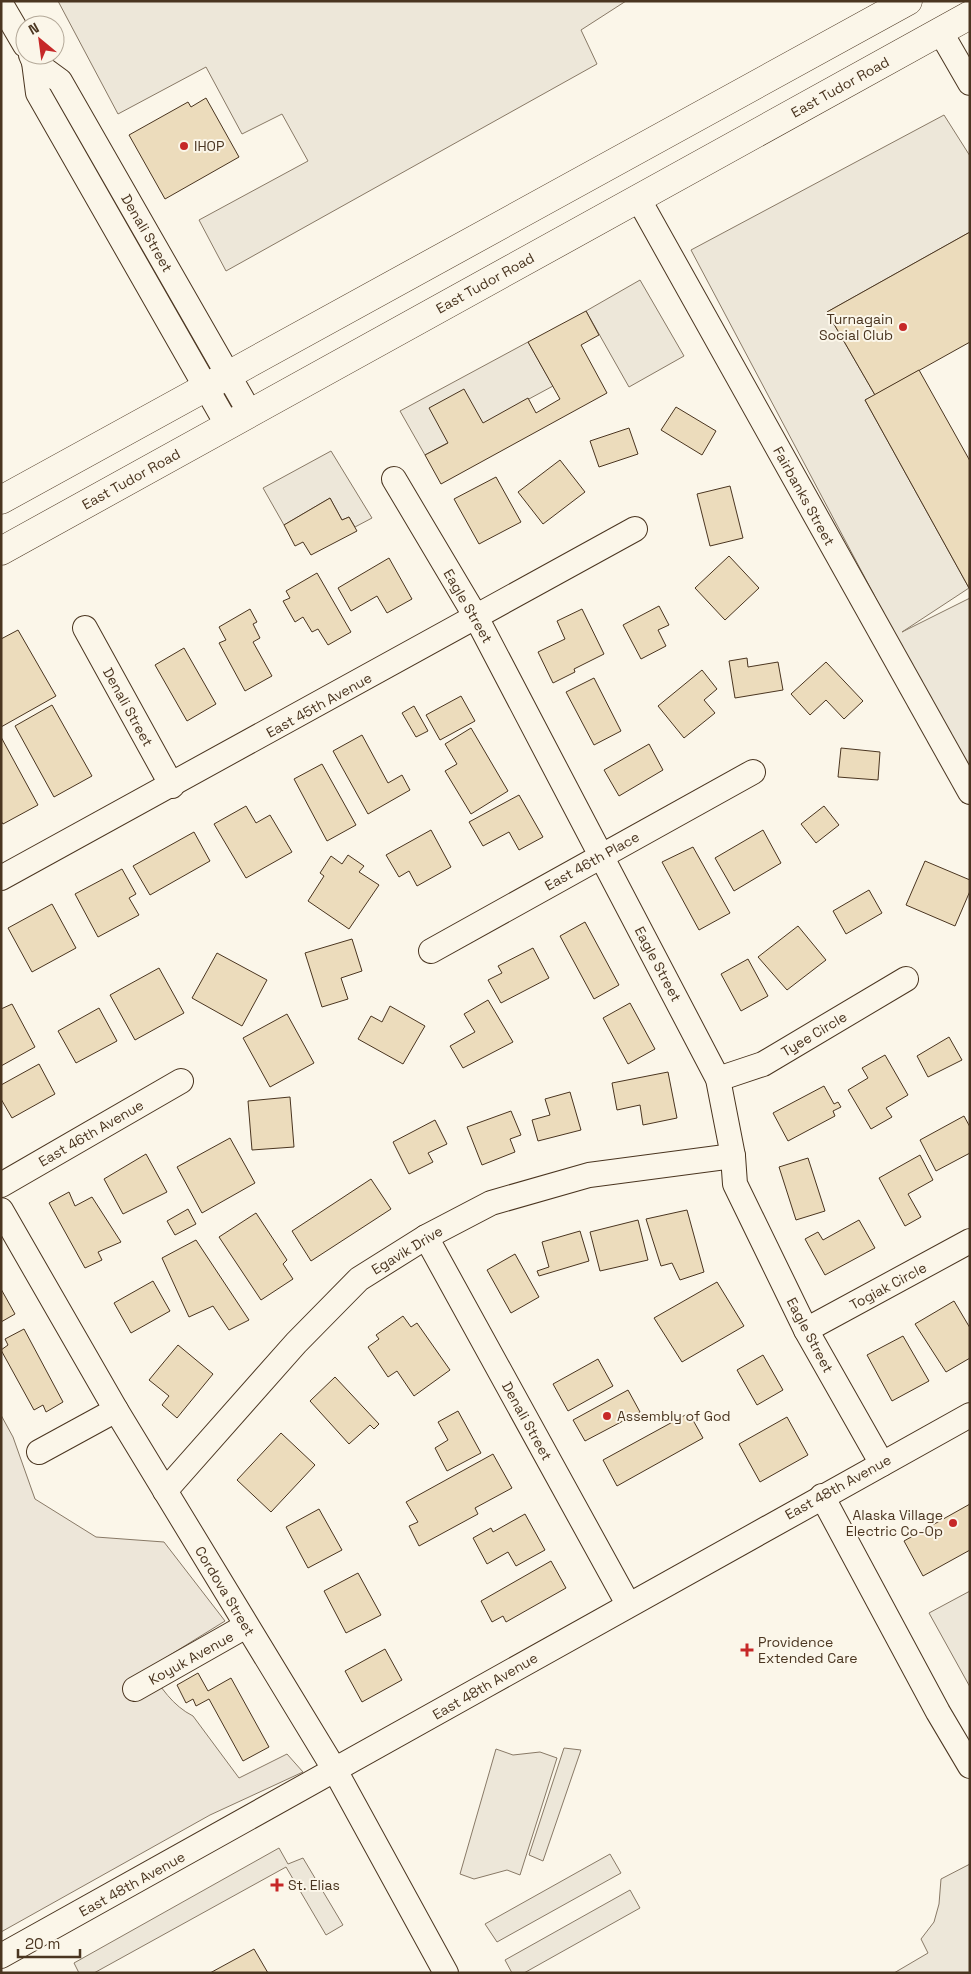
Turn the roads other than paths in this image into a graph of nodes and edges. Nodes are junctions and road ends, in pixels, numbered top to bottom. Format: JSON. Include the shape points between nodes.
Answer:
{"nodes":[{"id":1,"x":908,"y":1,"type":"edge"},
{"id":2,"x":1,"y":4,"type":"edge"},
{"id":3,"x":970,"y":15,"type":"edge"},
{"id":4,"x":15,"y":28,"type":"edge"},
{"id":5,"x":940,"y":31,"type":"junction"},
{"id":6,"x":42,"y":65,"type":"edge"},
{"id":7,"x":970,"y":83,"type":"edge"},
{"id":8,"x":638,"y":198,"type":"junction"},
{"id":9,"x":217,"y":381,"type":"junction"},
{"id":10,"x":239,"y":420,"type":"junction"},
{"id":11,"x":394,"y":479,"type":"dead end"},
{"id":12,"x":1,"y":500,"type":"edge"},
{"id":13,"x":635,"y":530,"type":"dead end"},
{"id":14,"x":1,"y":551,"type":"edge"},
{"id":15,"x":476,"y":618,"type":"junction"},
{"id":16,"x":85,"y":628,"type":"dead end"},
{"id":17,"x":753,"y":772,"type":"dead end"},
{"id":18,"x":172,"y":786,"type":"junction"},
{"id":19,"x":970,"y":792,"type":"edge"},
{"id":20,"x":601,"y":856,"type":"junction"},
{"id":21,"x":1,"y":878,"type":"edge"},
{"id":22,"x":431,"y":951,"type":"dead end"},
{"id":23,"x":906,"y":979,"type":"dead end"},
{"id":24,"x":718,"y":1079,"type":"junction"},
{"id":25,"x":181,"y":1081,"type":"dead end"},
{"id":26,"x":732,"y":1156,"type":"junction"},
{"id":27,"x":1,"y":1185,"type":"edge"},
{"id":28,"x":1,"y":1210,"type":"edge"},
{"id":29,"x":426,"y":1237,"type":"junction"},
{"id":30,"x":970,"y":1241,"type":"edge"},
{"id":31,"x":806,"y":1330,"type":"junction"},
{"id":32,"x":116,"y":1410,"type":"junction"},
{"id":33,"x":970,"y":1415,"type":"edge"},
{"id":34,"x":39,"y":1452,"type":"dead end"},
{"id":35,"x":882,"y":1464,"type":"junction"},
{"id":36,"x":165,"y":1491,"type":"junction"},
{"id":37,"x":822,"y":1496,"type":"junction"},
{"id":38,"x":628,"y":1604,"type":"junction"},
{"id":39,"x":246,"y":1626,"type":"junction"},
{"id":40,"x":135,"y":1690,"type":"dead end"},
{"id":41,"x":970,"y":1766,"type":"edge"},
{"id":42,"x":336,"y":1772,"type":"junction"},
{"id":43,"x":1,"y":1956,"type":"edge"},
{"id":44,"x":446,"y":1973,"type":"edge"}],
"edges":[{"from":1,"to":9,"type":"main road"},
{"from":2,"to":4,"type":"street","name":"Denali Street"},
{"from":3,"to":5,"type":"main road","name":"East Tudor Road"},
{"from":5,"to":7,"type":"street"},
{"from":5,"to":8,"type":"main road","name":"East Tudor Road"},
{"from":6,"to":9,"type":"street","name":"Denali Street","via":[[60,81]]},
{"from":8,"to":10,"type":"main road","name":"East Tudor Road"},
{"from":8,"to":19,"type":"street","name":"Fairbanks Street"},
{"from":9,"to":10,"type":"street","name":"Denali Street"},
{"from":9,"to":12,"type":"main road"},
{"from":10,"to":14,"type":"main road","name":"East Tudor Road"},
{"from":11,"to":15,"type":"street","name":"Eagle Street"},
{"from":13,"to":15,"type":"street","name":"East 45th Avenue"},
{"from":15,"to":18,"type":"street","name":"East 45th Avenue"},
{"from":15,"to":20,"type":"street","name":"Eagle Street"},
{"from":16,"to":18,"type":"street","name":"Denali Street"},
{"from":17,"to":20,"type":"street","name":"East 46th Place"},
{"from":18,"to":21,"type":"street","name":"East 45th Avenue"},
{"from":20,"to":22,"type":"street","name":"East 46th Place"},
{"from":20,"to":24,"type":"street","name":"Eagle Street"},
{"from":23,"to":24,"type":"street","name":"Tyee Circle","via":[[763,1064]]},
{"from":24,"to":26,"type":"street","name":"Eagle Street"},
{"from":25,"to":27,"type":"street","name":"East 46th Avenue"},
{"from":26,"to":29,"type":"street","name":"Egavik Drive","via":[[589,1176],[491,1203]]},
{"from":26,"to":31,"type":"street","name":"Eagle Street","via":[[735,1184]]},
{"from":28,"to":32,"type":"street","name":"Cordova Street"},
{"from":29,"to":36,"type":"street","name":"Egavik Drive","via":[[360,1279],[296,1343]]},
{"from":29,"to":38,"type":"street","name":"Denali Street"},
{"from":30,"to":31,"type":"street","name":"Togiak Circle"},
{"from":31,"to":35,"type":"street","name":"Eagle Street"},
{"from":32,"to":34,"type":"street"},
{"from":32,"to":36,"type":"street","name":"Cordova Street"},
{"from":33,"to":35,"type":"street","name":"East 48th Avenue"},
{"from":35,"to":37,"type":"street","name":"East 48th Avenue"},
{"from":36,"to":39,"type":"street","name":"Cordova Street"},
{"from":37,"to":38,"type":"street","name":"East 48th Avenue"},
{"from":37,"to":41,"type":"street"},
{"from":38,"to":42,"type":"street","name":"East 48th Avenue"},
{"from":39,"to":40,"type":"street","name":"Koyuk Avenue"},
{"from":39,"to":42,"type":"street","name":"Cordova Street"},
{"from":42,"to":43,"type":"street","name":"East 48th Avenue"},
{"from":42,"to":44,"type":"street","name":"Cordova Street"}]}
